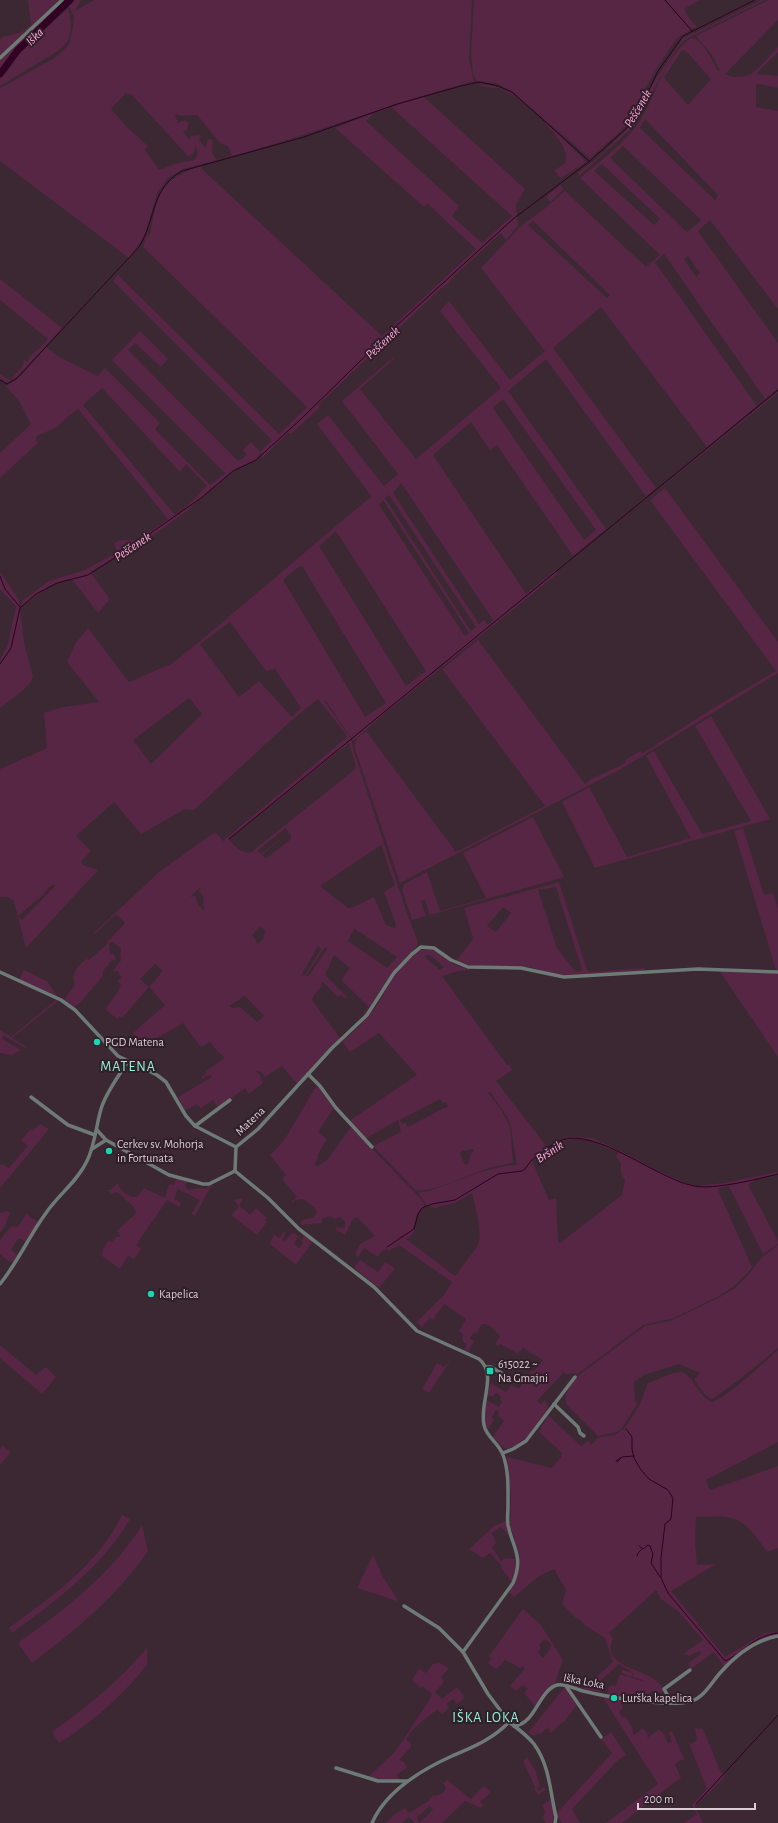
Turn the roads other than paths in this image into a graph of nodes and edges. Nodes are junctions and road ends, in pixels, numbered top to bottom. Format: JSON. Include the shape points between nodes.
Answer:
{"nodes":[{"id":1,"x":62,"y":0,"type":"edge"},
{"id":2,"x":0,"y":58,"type":"edge"},
{"id":3,"x":0,"y":972,"type":"edge"},
{"id":4,"x":778,"y":972,"type":"edge"},
{"id":5,"x":128,"y":1061,"type":"junction"},
{"id":6,"x":308,"y":1074,"type":"junction"},
{"id":7,"x":31,"y":1097,"type":"dead end"},
{"id":8,"x":230,"y":1100,"type":"dead end"},
{"id":9,"x":195,"y":1126,"type":"junction"},
{"id":10,"x":97,"y":1130,"type":"junction"},
{"id":11,"x":95,"y":1135,"type":"junction"},
{"id":12,"x":106,"y":1140,"type":"junction"},
{"id":13,"x":372,"y":1147,"type":"dead end"},
{"id":14,"x":236,"y":1148,"type":"junction"},
{"id":15,"x":92,"y":1149,"type":"junction"},
{"id":16,"x":235,"y":1171,"type":"junction"},
{"id":17,"x":0,"y":1284,"type":"edge"},
{"id":18,"x":486,"y":1367,"type":"junction"},
{"id":19,"x":575,"y":1377,"type":"dead end"},
{"id":20,"x":510,"y":1378,"type":"dead end"},
{"id":21,"x":554,"y":1404,"type":"junction"},
{"id":22,"x":584,"y":1436,"type":"dead end"},
{"id":23,"x":503,"y":1453,"type":"junction"},
{"id":24,"x":404,"y":1606,"type":"dead end"},
{"id":25,"x":778,"y":1636,"type":"edge"},
{"id":26,"x":463,"y":1652,"type":"junction"},
{"id":27,"x":690,"y":1670,"type":"dead end"},
{"id":28,"x":566,"y":1686,"type":"junction"},
{"id":29,"x":669,"y":1703,"type":"junction"},
{"id":30,"x":509,"y":1722,"type":"junction"},
{"id":31,"x":514,"y":1726,"type":"junction"},
{"id":32,"x":601,"y":1737,"type":"dead end"},
{"id":33,"x":336,"y":1768,"type":"dead end"},
{"id":34,"x":407,"y":1782,"type":"junction"},
{"id":35,"x":372,"y":1823,"type":"edge"},
{"id":36,"x":554,"y":1823,"type":"edge"}],
"edges":[{"from":1,"to":2,"type":"street"},
{"from":3,"to":5,"type":"street","name":"Matena","via":[[68,1005],[109,1048]]},
{"from":4,"to":6,"type":"street","name":"Matena","via":[[698,969],[564,977],[520,968],[468,967],[451,960],[434,948],[421,947],[394,973],[367,1016]]},
{"from":5,"to":9,"type":"street","name":"Matena","via":[[166,1082],[186,1116]]},
{"from":5,"to":10,"type":"street","via":[[101,1108]]},
{"from":6,"to":13,"type":"street"},
{"from":6,"to":14,"type":"street","name":"Matena","via":[[258,1129]]},
{"from":7,"to":11,"type":"street","via":[[68,1125]]},
{"from":8,"to":9,"type":"street"},
{"from":9,"to":14,"type":"street","name":"Matena"},
{"from":10,"to":11,"type":"street"},
{"from":10,"to":12,"type":"street"},
{"from":11,"to":15,"type":"street"},
{"from":12,"to":15,"type":"street"},
{"from":12,"to":16,"type":"street","via":[[169,1175],[191,1181],[209,1184]]},
{"from":14,"to":16,"type":"street"},
{"from":15,"to":17,"type":"street","via":[[79,1177],[52,1204]]},
{"from":16,"to":18,"type":"street","via":[[268,1198],[299,1229],[374,1287],[416,1331],[478,1359]]},
{"from":18,"to":20,"type":"street","via":[[491,1367]]},
{"from":18,"to":23,"type":"street","via":[[488,1381],[482,1410],[484,1426],[486,1433]]},
{"from":19,"to":21,"type":"street"},
{"from":21,"to":22,"type":"street"},
{"from":21,"to":23,"type":"street","via":[[526,1441]]},
{"from":23,"to":26,"type":"street","via":[[508,1488],[508,1524],[518,1559],[516,1576],[507,1593]]},
{"from":24,"to":26,"type":"street","via":[[439,1628]]},
{"from":25,"to":29,"type":"street","name":"Iška Loka","via":[[755,1644],[726,1667],[698,1698],[693,1701]]},
{"from":26,"to":30,"type":"street","via":[[488,1694]]},
{"from":27,"to":29,"type":"street","via":[[664,1689]]},
{"from":28,"to":29,"type":"street","name":"Iška Loka","via":[[603,1695]]},
{"from":28,"to":31,"type":"street","name":"Iška Loka","via":[[553,1688],[528,1719]]},
{"from":28,"to":32,"type":"street"},
{"from":30,"to":31,"type":"street"},
{"from":30,"to":34,"type":"street","via":[[487,1740],[430,1767]]},
{"from":31,"to":36,"type":"street","via":[[534,1743],[544,1760],[556,1818]]},
{"from":33,"to":34,"type":"street","via":[[378,1781]]},
{"from":34,"to":35,"type":"street","via":[[387,1801]]}]}
